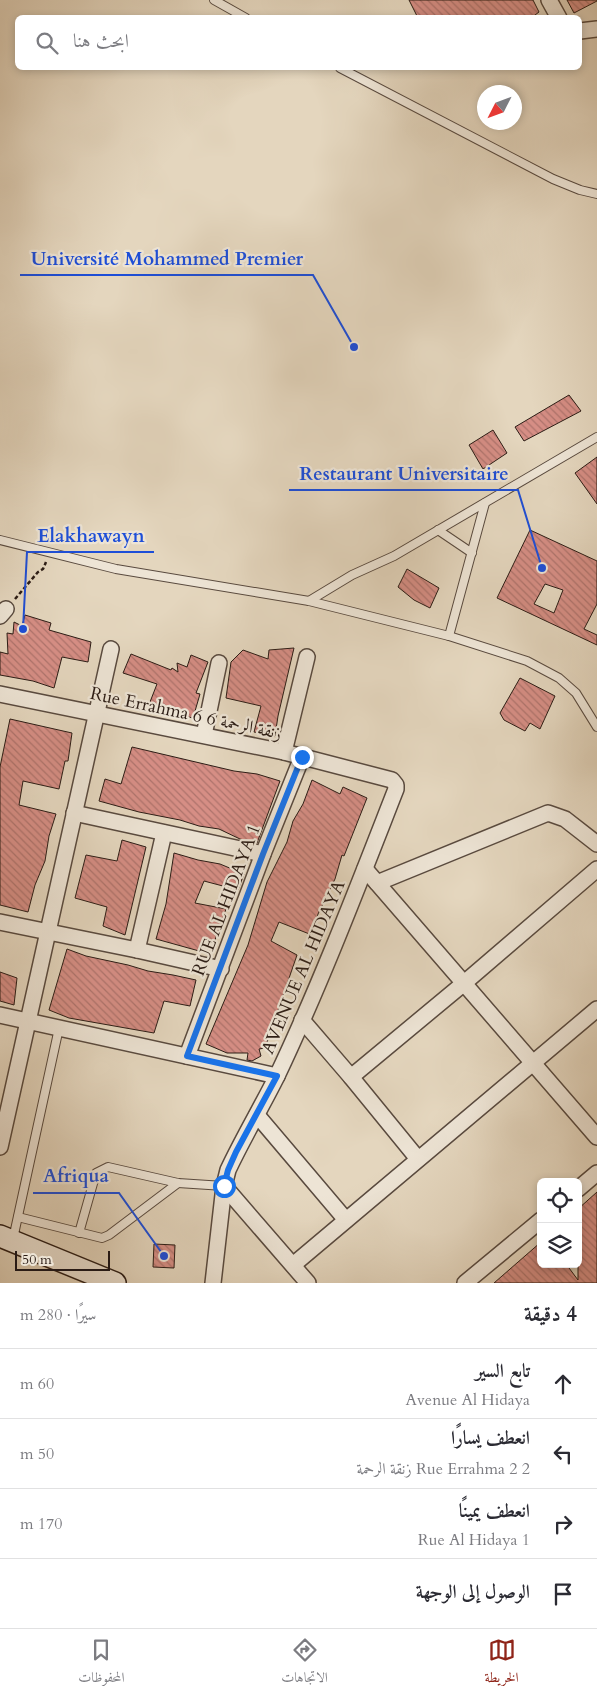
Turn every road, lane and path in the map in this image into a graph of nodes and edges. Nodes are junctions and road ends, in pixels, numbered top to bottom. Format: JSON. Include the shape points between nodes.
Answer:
{"nodes":[{"id":1,"x":214,"y":0,"type":"edge"},
{"id":2,"x":549,"y":0,"type":"edge"},
{"id":3,"x":241,"y":15,"type":"edge"},
{"id":4,"x":557,"y":15,"type":"edge"},
{"id":5,"x":597,"y":29,"type":"edge"},
{"id":6,"x":582,"y":31,"type":"edge"},
{"id":7,"x":344,"y":70,"type":"edge"},
{"id":8,"x":597,"y":194,"type":"edge"},
{"id":9,"x":597,"y":438,"type":"edge"},
{"id":10,"x":485,"y":503,"type":"junction"},
{"id":11,"x":438,"y":530,"type":"junction"},
{"id":12,"x":0,"y":540,"type":"edge"},
{"id":13,"x":472,"y":553,"type":"junction"},
{"id":14,"x":47,"y":558,"type":"dead end"},
{"id":15,"x":308,"y":601,"type":"junction"},
{"id":16,"x":3,"y":613,"type":"edge"},
{"id":17,"x":449,"y":636,"type":"junction"},
{"id":18,"x":111,"y":650,"type":"dead end"},
{"id":19,"x":307,"y":657,"type":"dead end"},
{"id":20,"x":219,"y":663,"type":"dead end"},
{"id":21,"x":0,"y":694,"type":"edge"},
{"id":22,"x":97,"y":714,"type":"junction"},
{"id":23,"x":597,"y":727,"type":"edge"},
{"id":24,"x":204,"y":735,"type":"junction"},
{"id":25,"x":284,"y":752,"type":"junction"},
{"id":26,"x":302,"y":757,"type":"junction"},
{"id":27,"x":392,"y":780,"type":"joint"},
{"id":28,"x":74,"y":813,"type":"junction"},
{"id":29,"x":164,"y":833,"type":"junction"},
{"id":30,"x":597,"y":844,"type":"edge"},
{"id":31,"x":263,"y":854,"type":"junction"},
{"id":32,"x":365,"y":869,"type":"junction"},
{"id":33,"x":597,"y":869,"type":"edge"},
{"id":34,"x":377,"y":883,"type":"junction"},
{"id":35,"x":0,"y":922,"type":"edge"},
{"id":36,"x":47,"y":932,"type":"junction"},
{"id":37,"x":137,"y":950,"type":"junction"},
{"id":38,"x":220,"y":969,"type":"junction"},
{"id":39,"x":464,"y":984,"type":"junction"},
{"id":40,"x":597,"y":1009,"type":"edge"},
{"id":41,"x":0,"y":1016,"type":"edge"},
{"id":42,"x":302,"y":1020,"type":"junction"},
{"id":43,"x":28,"y":1021,"type":"junction"},
{"id":44,"x":59,"y":1028,"type":"junction"},
{"id":45,"x":187,"y":1056,"type":"junction"},
{"id":46,"x":532,"y":1064,"type":"junction"},
{"id":47,"x":277,"y":1076,"type":"junction"},
{"id":48,"x":351,"y":1076,"type":"junction"},
{"id":49,"x":257,"y":1115,"type":"junction"},
{"id":50,"x":2,"y":1128,"type":"edge"},
{"id":51,"x":597,"y":1137,"type":"edge"},
{"id":52,"x":0,"y":1147,"type":"edge"},
{"id":53,"x":418,"y":1159,"type":"junction"},
{"id":54,"x":597,"y":1173,"type":"edge"},
{"id":55,"x":178,"y":1182,"type":"junction"},
{"id":56,"x":224,"y":1186,"type":"junction"},
{"id":57,"x":582,"y":1186,"type":"edge"},
{"id":58,"x":18,"y":1217,"type":"junction"},
{"id":59,"x":346,"y":1220,"type":"junction"},
{"id":60,"x":537,"y":1223,"type":"edge"},
{"id":61,"x":79,"y":1233,"type":"junction"},
{"id":62,"x":6,"y":1238,"type":"edge"},
{"id":63,"x":293,"y":1265,"type":"junction"},
{"id":64,"x":115,"y":1283,"type":"edge"},
{"id":65,"x":213,"y":1283,"type":"edge"},
{"id":66,"x":308,"y":1283,"type":"edge"},
{"id":67,"x":465,"y":1283,"type":"edge"}],
"edges":[{"from":1,"to":3,"type":"lane"},
{"from":2,"to":4,"type":"street"},
{"from":5,"to":6,"type":"street"},
{"from":7,"to":8,"type":"lane","via":[[553,179]]},
{"from":9,"to":10,"type":"lane"},
{"from":10,"to":11,"type":"lane"},
{"from":10,"to":13,"type":"lane"},
{"from":11,"to":13,"type":"lane"},
{"from":11,"to":15,"type":"lane"},
{"from":12,"to":15,"type":"lane","via":[[116,569]]},
{"from":13,"to":17,"type":"lane"},
{"from":14,"to":16,"type":"path","via":[[43,569]]},
{"from":15,"to":17,"type":"lane"},
{"from":17,"to":23,"type":"lane","via":[[527,661],[554,675],[576,693]]},
{"from":18,"to":22,"type":"street"},
{"from":19,"to":25,"type":"street"},
{"from":20,"to":24,"type":"street"},
{"from":21,"to":22,"type":"street","name":"Rue Errahma 6 6 زنقة الرحمة"},
{"from":22,"to":24,"type":"street","name":"Rue Errahma 6 6 زنقة الرحمة"},
{"from":22,"to":28,"type":"street"},
{"from":24,"to":25,"type":"street","name":"Rue Errahma 6 6 زنقة الرحمة"},
{"from":25,"to":26,"type":"street","name":"Rue Errahma 6 6 زنقة الرحمة"},
{"from":26,"to":27,"type":"street","name":"Rue Errahma 6 6 زنقة الرحمة"},
{"from":26,"to":31,"type":"street","name":"RUE AL HIDAYA 1"},
{"from":27,"to":32,"type":"street","name":"AVENUE AL HIDAYA","via":[[396,790]]},
{"from":28,"to":29,"type":"street"},
{"from":28,"to":36,"type":"street"},
{"from":29,"to":31,"type":"street"},
{"from":29,"to":37,"type":"street"},
{"from":30,"to":34,"type":"street","via":[[566,819],[548,813]]},
{"from":31,"to":38,"type":"street","name":"RUE AL HIDAYA 1"},
{"from":32,"to":34,"type":"street"},
{"from":32,"to":42,"type":"street","name":"AVENUE AL HIDAYA"},
{"from":33,"to":39,"type":"street"},
{"from":34,"to":39,"type":"street"},
{"from":35,"to":36,"type":"street"},
{"from":36,"to":37,"type":"street"},
{"from":36,"to":43,"type":"street"},
{"from":37,"to":38,"type":"street"},
{"from":38,"to":45,"type":"street","name":"RUE AL HIDAYA 1"},
{"from":39,"to":46,"type":"street"},
{"from":39,"to":48,"type":"street"},
{"from":40,"to":46,"type":"street"},
{"from":41,"to":43,"type":"street"},
{"from":42,"to":47,"type":"street","name":"AVENUE AL HIDAYA"},
{"from":42,"to":48,"type":"street"},
{"from":43,"to":44,"type":"street"},
{"from":43,"to":50,"type":"street"},
{"from":44,"to":45,"type":"street"},
{"from":44,"to":58,"type":"lane"},
{"from":45,"to":47,"type":"street"},
{"from":46,"to":51,"type":"street"},
{"from":46,"to":53,"type":"street"},
{"from":47,"to":49,"type":"street","name":"AVENUE AL HIDAYA"},
{"from":48,"to":53,"type":"street"},
{"from":49,"to":56,"type":"street","name":"AVENUE AL HIDAYA","via":[[228,1170]]},
{"from":49,"to":59,"type":"street"},
{"from":50,"to":52,"type":"street"},
{"from":53,"to":59,"type":"street"},
{"from":54,"to":57,"type":"street"},
{"from":55,"to":56,"type":"lane"},
{"from":55,"to":61,"type":"lane","via":[[108,1236],[102,1238]]},
{"from":55,"to":61,"type":"lane","via":[[108,1167],[96,1173]]},
{"from":56,"to":63,"type":"street"},
{"from":56,"to":65,"type":"street","name":"AVENUE AL HIDAYA"},
{"from":58,"to":61,"type":"lane"},
{"from":58,"to":62,"type":"lane"},
{"from":59,"to":63,"type":"street"},
{"from":60,"to":67,"type":"street"},
{"from":62,"to":64,"type":"street"},
{"from":63,"to":66,"type":"street"}]}
